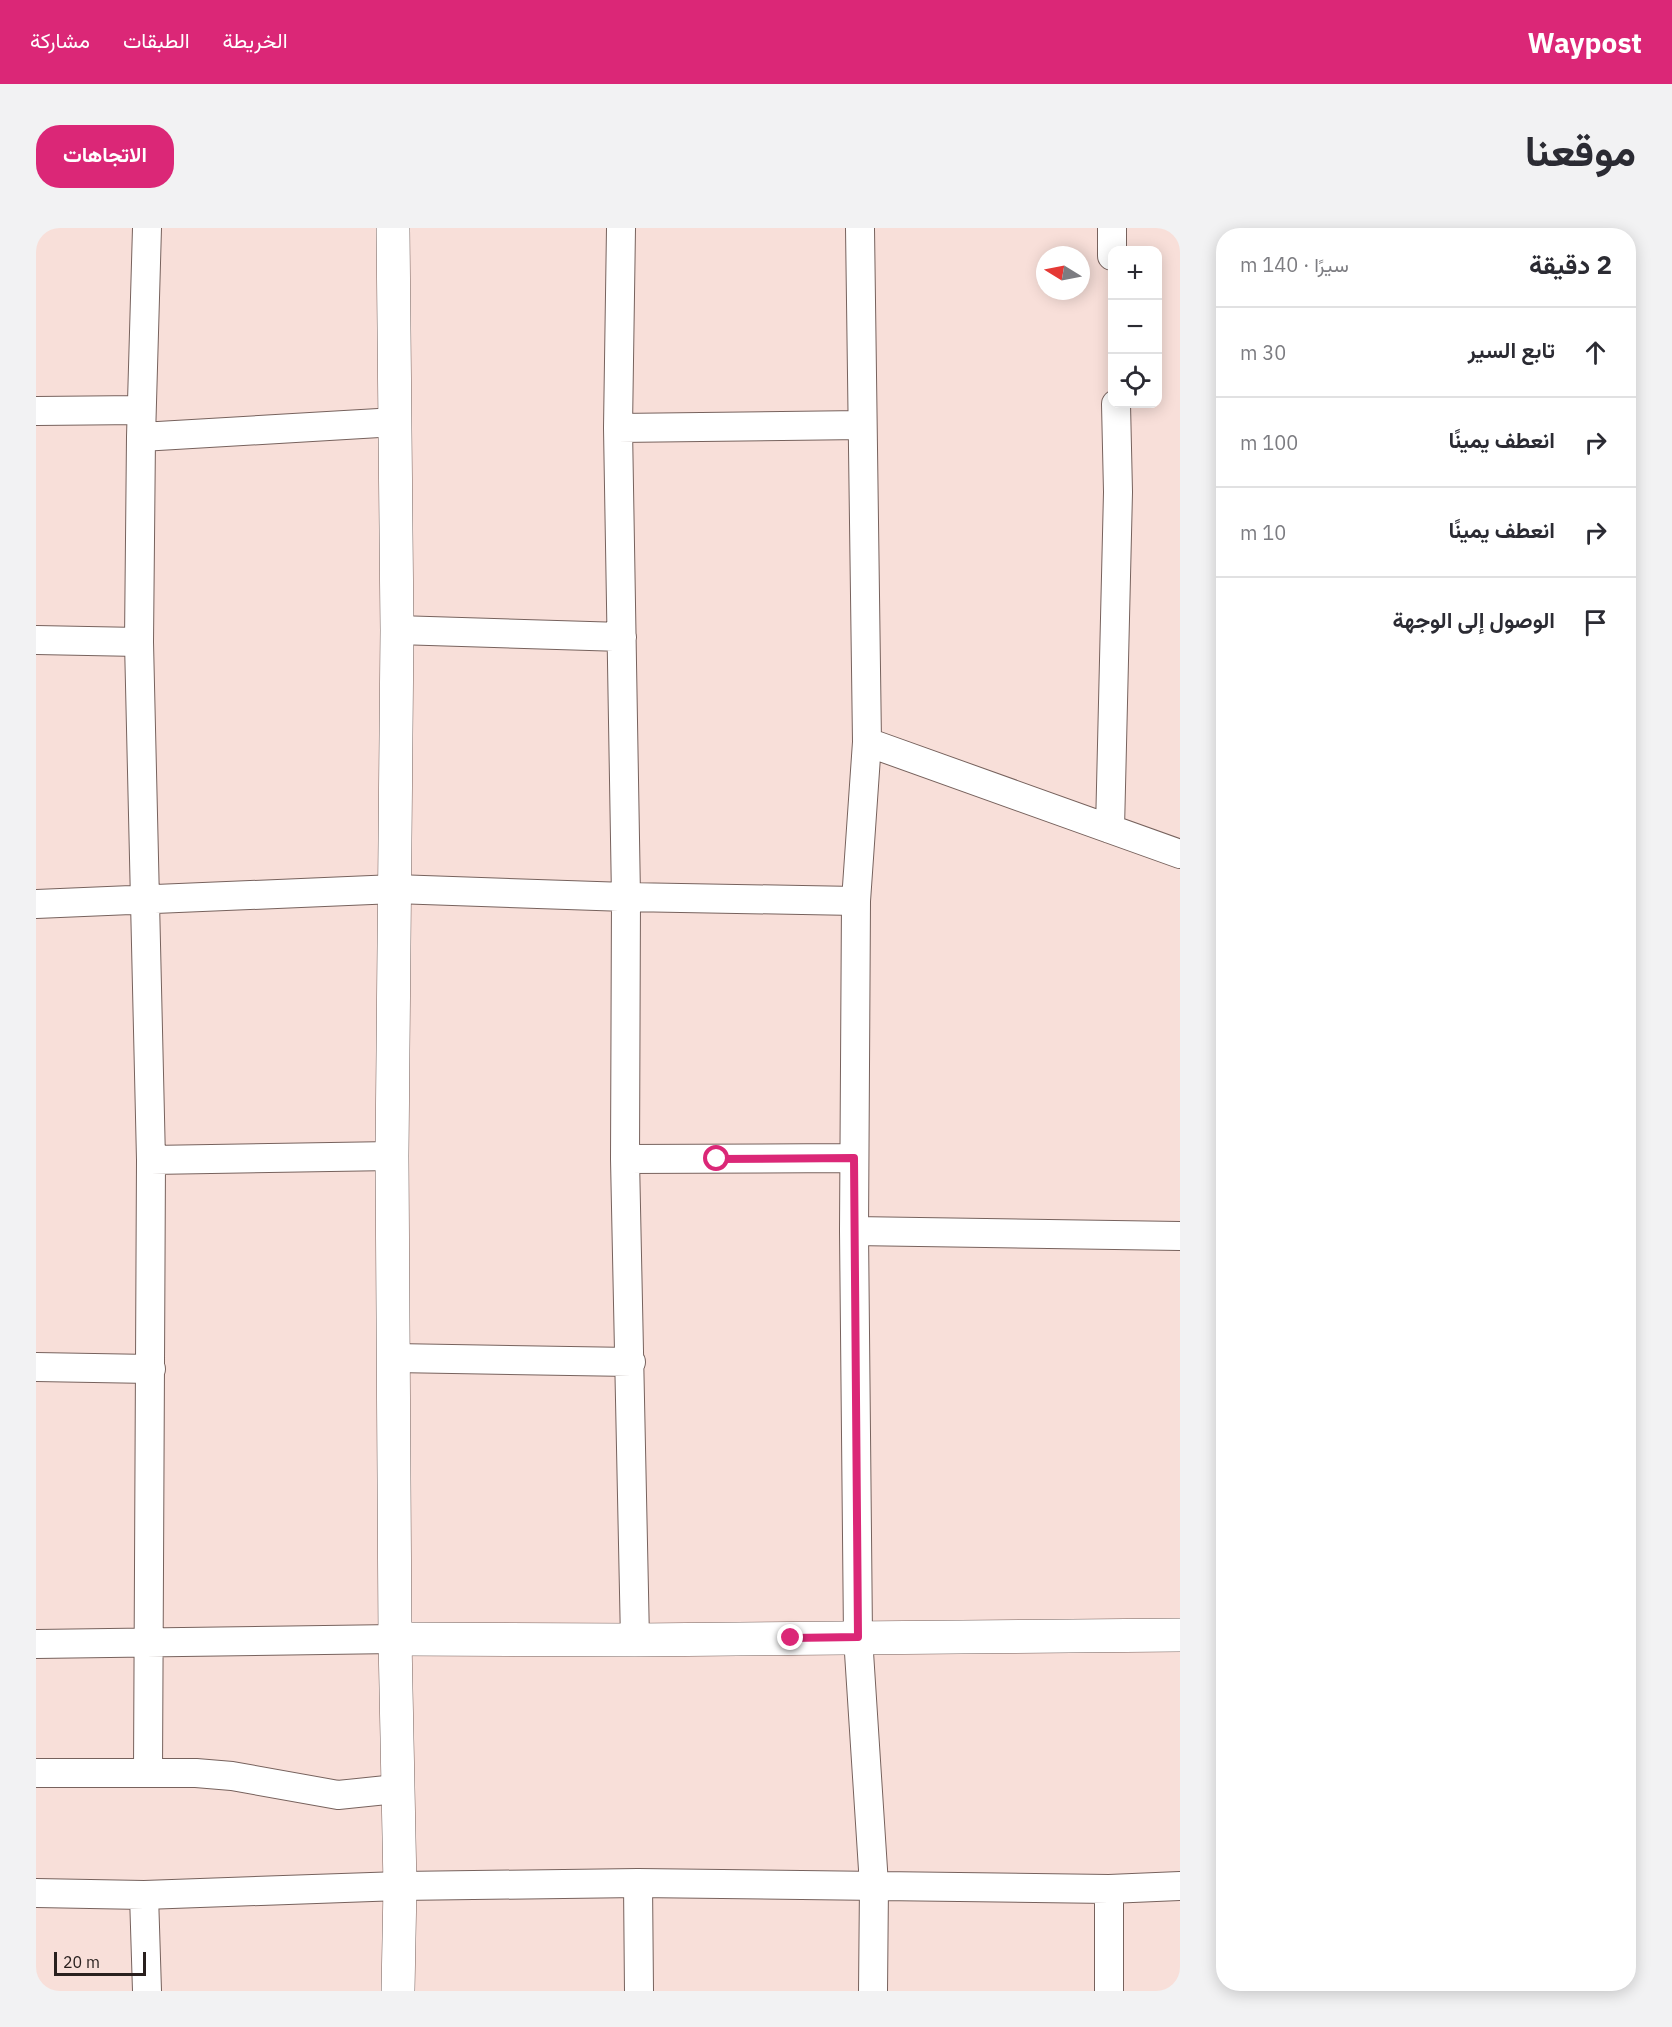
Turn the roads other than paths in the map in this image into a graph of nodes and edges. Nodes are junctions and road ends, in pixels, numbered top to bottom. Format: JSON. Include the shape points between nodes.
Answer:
{"nodes":[{"id":1,"x":147,"y":228,"type":"edge"},
{"id":2,"x":393,"y":228,"type":"edge"},
{"id":3,"x":621,"y":228,"type":"edge"},
{"id":4,"x":860,"y":228,"type":"edge"},
{"id":5,"x":1112,"y":228,"type":"edge"},
{"id":6,"x":1113,"y":246,"type":"edge"},
{"id":7,"x":1116,"y":408,"type":"edge"},
{"id":8,"x":36,"y":411,"type":"edge"},
{"id":9,"x":396,"y":422,"type":"junction"},
{"id":10,"x":141,"y":424,"type":"junction"},
{"id":11,"x":862,"y":426,"type":"junction"},
{"id":12,"x":618,"y":428,"type":"junction"},
{"id":13,"x":397,"y":630,"type":"junction"},
{"id":14,"x":622,"y":636,"type":"junction"},
{"id":15,"x":36,"y":640,"type":"edge"},
{"id":16,"x":139,"y":642,"type":"junction"},
{"id":17,"x":867,"y":742,"type":"junction"},
{"id":18,"x":1110,"y":829,"type":"junction"},
{"id":19,"x":1180,"y":854,"type":"edge"},
{"id":20,"x":395,"y":889,"type":"junction"},
{"id":21,"x":626,"y":897,"type":"junction"},
{"id":22,"x":144,"y":901,"type":"junction"},
{"id":23,"x":856,"y":901,"type":"junction"},
{"id":24,"x":36,"y":904,"type":"edge"},
{"id":25,"x":392,"y":1156,"type":"junction"},
{"id":26,"x":854,"y":1158,"type":"junction"},
{"id":27,"x":625,"y":1159,"type":"junction"},
{"id":28,"x":151,"y":1160,"type":"junction"},
{"id":29,"x":854,"y":1231,"type":"junction"},
{"id":30,"x":1180,"y":1236,"type":"edge"},
{"id":31,"x":394,"y":1358,"type":"junction"},
{"id":32,"x":631,"y":1362,"type":"junction"},
{"id":33,"x":36,"y":1367,"type":"edge"},
{"id":34,"x":151,"y":1369,"type":"junction"},
{"id":35,"x":1180,"y":1635,"type":"edge"},
{"id":36,"x":858,"y":1637,"type":"junction"},
{"id":37,"x":394,"y":1639,"type":"junction"},
{"id":38,"x":635,"y":1640,"type":"junction"},
{"id":39,"x":36,"y":1644,"type":"edge"},
{"id":40,"x":150,"y":1644,"type":"junction"},
{"id":41,"x":148,"y":1771,"type":"junction"},
{"id":42,"x":36,"y":1773,"type":"edge"},
{"id":43,"x":396,"y":1789,"type":"junction"},
{"id":44,"x":638,"y":1883,"type":"junction"},
{"id":45,"x":874,"y":1885,"type":"junction"},
{"id":46,"x":400,"y":1886,"type":"junction"},
{"id":47,"x":1180,"y":1886,"type":"edge"},
{"id":48,"x":1109,"y":1889,"type":"junction"},
{"id":49,"x":36,"y":1893,"type":"edge"},
{"id":50,"x":144,"y":1895,"type":"junction"},
{"id":51,"x":147,"y":1991,"type":"edge"},
{"id":52,"x":398,"y":1991,"type":"edge"},
{"id":53,"x":639,"y":1991,"type":"edge"},
{"id":54,"x":873,"y":1991,"type":"edge"},
{"id":55,"x":1109,"y":1991,"type":"edge"}],
"edges":[{"from":1,"to":10,"type":"street"},
{"from":2,"to":9,"type":"main road"},
{"from":3,"to":12,"type":"street"},
{"from":4,"to":11,"type":"street"},
{"from":5,"to":6,"type":"street"},
{"from":7,"to":18,"type":"street","via":[[1118,492]]},
{"from":8,"to":10,"type":"street"},
{"from":9,"to":10,"type":"street"},
{"from":9,"to":13,"type":"main road"},
{"from":10,"to":16,"type":"street"},
{"from":11,"to":12,"type":"street"},
{"from":11,"to":17,"type":"street"},
{"from":12,"to":14,"type":"street"},
{"from":13,"to":14,"type":"street"},
{"from":13,"to":20,"type":"main road"},
{"from":14,"to":21,"type":"street"},
{"from":15,"to":16,"type":"street"},
{"from":16,"to":22,"type":"street"},
{"from":17,"to":18,"type":"street"},
{"from":17,"to":23,"type":"street"},
{"from":18,"to":19,"type":"street"},
{"from":20,"to":21,"type":"street"},
{"from":20,"to":22,"type":"street"},
{"from":20,"to":25,"type":"main road"},
{"from":21,"to":23,"type":"street"},
{"from":21,"to":27,"type":"street"},
{"from":22,"to":24,"type":"street"},
{"from":22,"to":28,"type":"street"},
{"from":23,"to":26,"type":"street"},
{"from":25,"to":28,"type":"street"},
{"from":25,"to":31,"type":"main road"},
{"from":26,"to":27,"type":"street"},
{"from":26,"to":29,"type":"street"},
{"from":27,"to":32,"type":"street"},
{"from":28,"to":34,"type":"street"},
{"from":29,"to":30,"type":"street"},
{"from":29,"to":36,"type":"street"},
{"from":31,"to":32,"type":"street"},
{"from":31,"to":37,"type":"main road"},
{"from":32,"to":38,"type":"street"},
{"from":33,"to":34,"type":"street"},
{"from":34,"to":40,"type":"street"},
{"from":35,"to":36,"type":"main road"},
{"from":36,"to":38,"type":"main road"},
{"from":36,"to":45,"type":"street"},
{"from":37,"to":38,"type":"main road"},
{"from":37,"to":40,"type":"street"},
{"from":37,"to":43,"type":"main road"},
{"from":39,"to":40,"type":"street"},
{"from":40,"to":41,"type":"street"},
{"from":41,"to":42,"type":"street"},
{"from":41,"to":43,"type":"street","via":[[232,1776],[338,1795]]},
{"from":43,"to":46,"type":"main road"},
{"from":44,"to":45,"type":"street"},
{"from":44,"to":46,"type":"street"},
{"from":44,"to":53,"type":"street"},
{"from":45,"to":48,"type":"street"},
{"from":45,"to":54,"type":"street"},
{"from":46,"to":50,"type":"street"},
{"from":46,"to":52,"type":"main road"},
{"from":47,"to":48,"type":"street"},
{"from":48,"to":55,"type":"street"},
{"from":49,"to":50,"type":"street"},
{"from":50,"to":51,"type":"street"}]}
